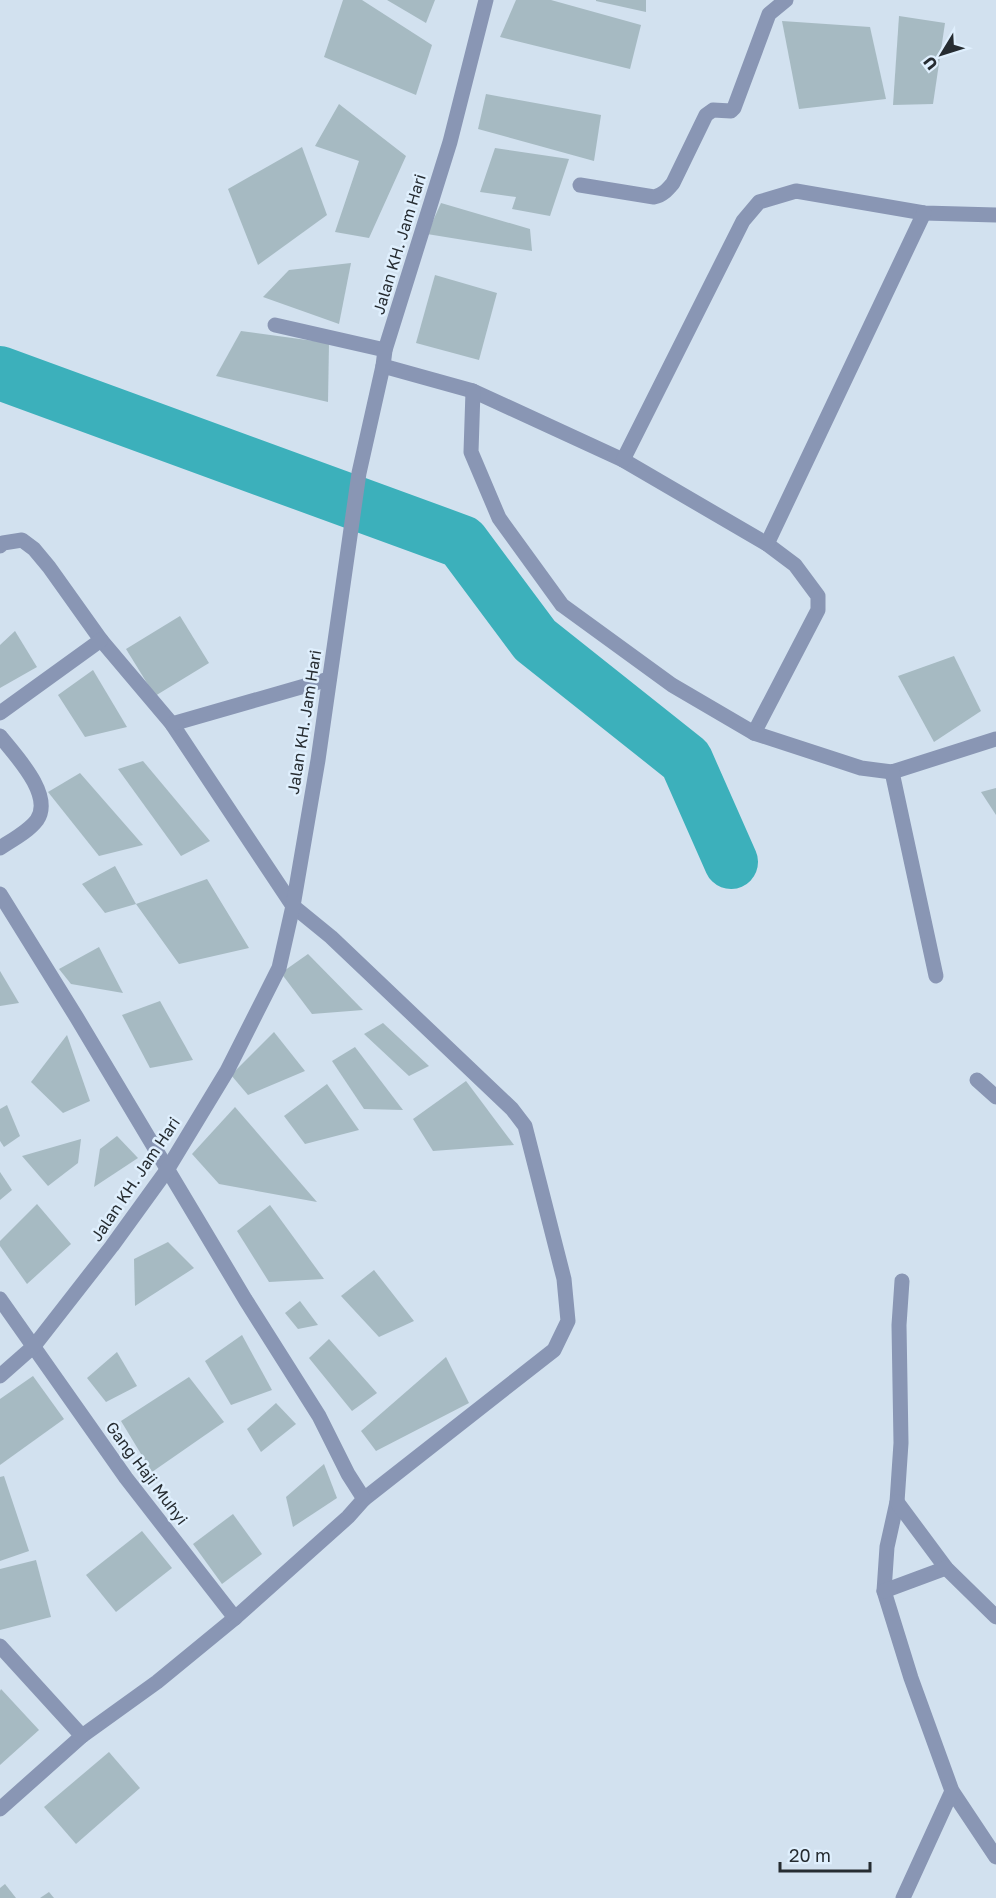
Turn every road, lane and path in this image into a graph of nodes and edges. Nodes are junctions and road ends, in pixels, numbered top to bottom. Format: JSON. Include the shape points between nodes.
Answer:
{"nodes":[{"id":1,"x":486,"y":0,"type":"edge"},
{"id":2,"x":786,"y":0,"type":"edge"},
{"id":3,"x":580,"y":185,"type":"dead end"},
{"id":4,"x":924,"y":213,"type":"junction"},
{"id":5,"x":996,"y":215,"type":"edge"},
{"id":6,"x":275,"y":325,"type":"dead end"},
{"id":7,"x":385,"y":350,"type":"junction"},
{"id":8,"x":383,"y":366,"type":"junction"},
{"id":9,"x":473,"y":391,"type":"junction"},
{"id":10,"x":623,"y":460,"type":"junction"},
{"id":11,"x":767,"y":544,"type":"junction"},
{"id":12,"x":0,"y":546,"type":"edge"},
{"id":13,"x":100,"y":640,"type":"junction"},
{"id":14,"x":329,"y":679,"type":"junction"},
{"id":15,"x":0,"y":714,"type":"edge"},
{"id":16,"x":172,"y":724,"type":"junction"},
{"id":17,"x":754,"y":733,"type":"junction"},
{"id":18,"x":0,"y":736,"type":"edge"},
{"id":19,"x":996,"y":739,"type":"edge"},
{"id":20,"x":892,"y":772,"type":"junction"},
{"id":21,"x":0,"y":848,"type":"edge"},
{"id":22,"x":0,"y":894,"type":"edge"},
{"id":23,"x":293,"y":906,"type":"junction"},
{"id":24,"x":936,"y":976,"type":"dead end"},
{"id":25,"x":977,"y":1080,"type":"dead end"},
{"id":26,"x":996,"y":1097,"type":"edge"},
{"id":27,"x":167,"y":1170,"type":"junction"},
{"id":28,"x":902,"y":1281,"type":"dead end"},
{"id":29,"x":0,"y":1299,"type":"edge"},
{"id":30,"x":34,"y":1346,"type":"junction"},
{"id":31,"x":0,"y":1376,"type":"edge"},
{"id":32,"x":364,"y":1499,"type":"junction"},
{"id":33,"x":897,"y":1502,"type":"junction"},
{"id":34,"x":946,"y":1568,"type":"junction"},
{"id":35,"x":884,"y":1591,"type":"junction"},
{"id":36,"x":996,"y":1617,"type":"edge"},
{"id":37,"x":235,"y":1618,"type":"junction"},
{"id":38,"x":0,"y":1646,"type":"edge"},
{"id":39,"x":82,"y":1736,"type":"junction"},
{"id":40,"x":952,"y":1791,"type":"junction"},
{"id":41,"x":0,"y":1809,"type":"edge"},
{"id":42,"x":996,"y":1857,"type":"edge"},
{"id":43,"x":903,"y":1898,"type":"edge"}],
"edges":[{"from":1,"to":7,"type":"street","name":"Jalan KH. Jam Hari","via":[[450,142]]},
{"from":2,"to":3,"type":"street","via":[[769,14],[734,108],[713,110],[706,115],[666,192],[654,197]]},
{"from":4,"to":5,"type":"street"},
{"from":4,"to":10,"type":"street","via":[[796,191],[759,202],[743,221]]},
{"from":4,"to":11,"type":"street"},
{"from":6,"to":7,"type":"street"},
{"from":7,"to":8,"type":"street","name":"Jalan KH. Jam Hari"},
{"from":8,"to":9,"type":"street"},
{"from":8,"to":14,"type":"street","name":"Jalan KH. Jam Hari","via":[[359,473]]},
{"from":9,"to":10,"type":"street"},
{"from":9,"to":17,"type":"street","via":[[471,452],[478,472],[499,518],[562,605],[672,685]]},
{"from":10,"to":11,"type":"street"},
{"from":11,"to":17,"type":"street","via":[[795,565],[818,596],[818,610]]},
{"from":12,"to":13,"type":"street","via":[[22,540],[34,549]]},
{"from":13,"to":15,"type":"street"},
{"from":13,"to":16,"type":"street"},
{"from":14,"to":16,"type":"street"},
{"from":14,"to":23,"type":"street","name":"Jalan KH. Jam Hari"},
{"from":16,"to":23,"type":"street"},
{"from":17,"to":20,"type":"street","via":[[861,768]]},
{"from":18,"to":21,"type":"street","via":[[36,784],[42,810],[36,821]]},
{"from":19,"to":20,"type":"street"},
{"from":20,"to":24,"type":"street"},
{"from":22,"to":27,"type":"street"},
{"from":23,"to":27,"type":"street","name":"Jalan KH. Jam Hari","via":[[279,968],[227,1071]]},
{"from":23,"to":32,"type":"street","via":[[331,937],[512,1109],[525,1126],[564,1279],[568,1321],[554,1350]]},
{"from":25,"to":26,"type":"street"},
{"from":27,"to":30,"type":"street","name":"Jalan KH. Jam Hari"},
{"from":27,"to":32,"type":"street","via":[[319,1416]]},
{"from":28,"to":33,"type":"street"},
{"from":29,"to":30,"type":"street","name":"Gang Haji Muhyi"},
{"from":30,"to":31,"type":"street","name":"Jalan KH. Jam Hari"},
{"from":30,"to":37,"type":"street","name":"Gang Haji Muhyi","via":[[126,1478]]},
{"from":32,"to":37,"type":"street"},
{"from":33,"to":34,"type":"street"},
{"from":33,"to":35,"type":"street","via":[[887,1547]]},
{"from":34,"to":35,"type":"street"},
{"from":34,"to":36,"type":"street"},
{"from":35,"to":40,"type":"street"},
{"from":37,"to":39,"type":"street","via":[[157,1682]]},
{"from":38,"to":39,"type":"street"},
{"from":39,"to":41,"type":"street"},
{"from":40,"to":42,"type":"street"},
{"from":40,"to":43,"type":"street"}]}
